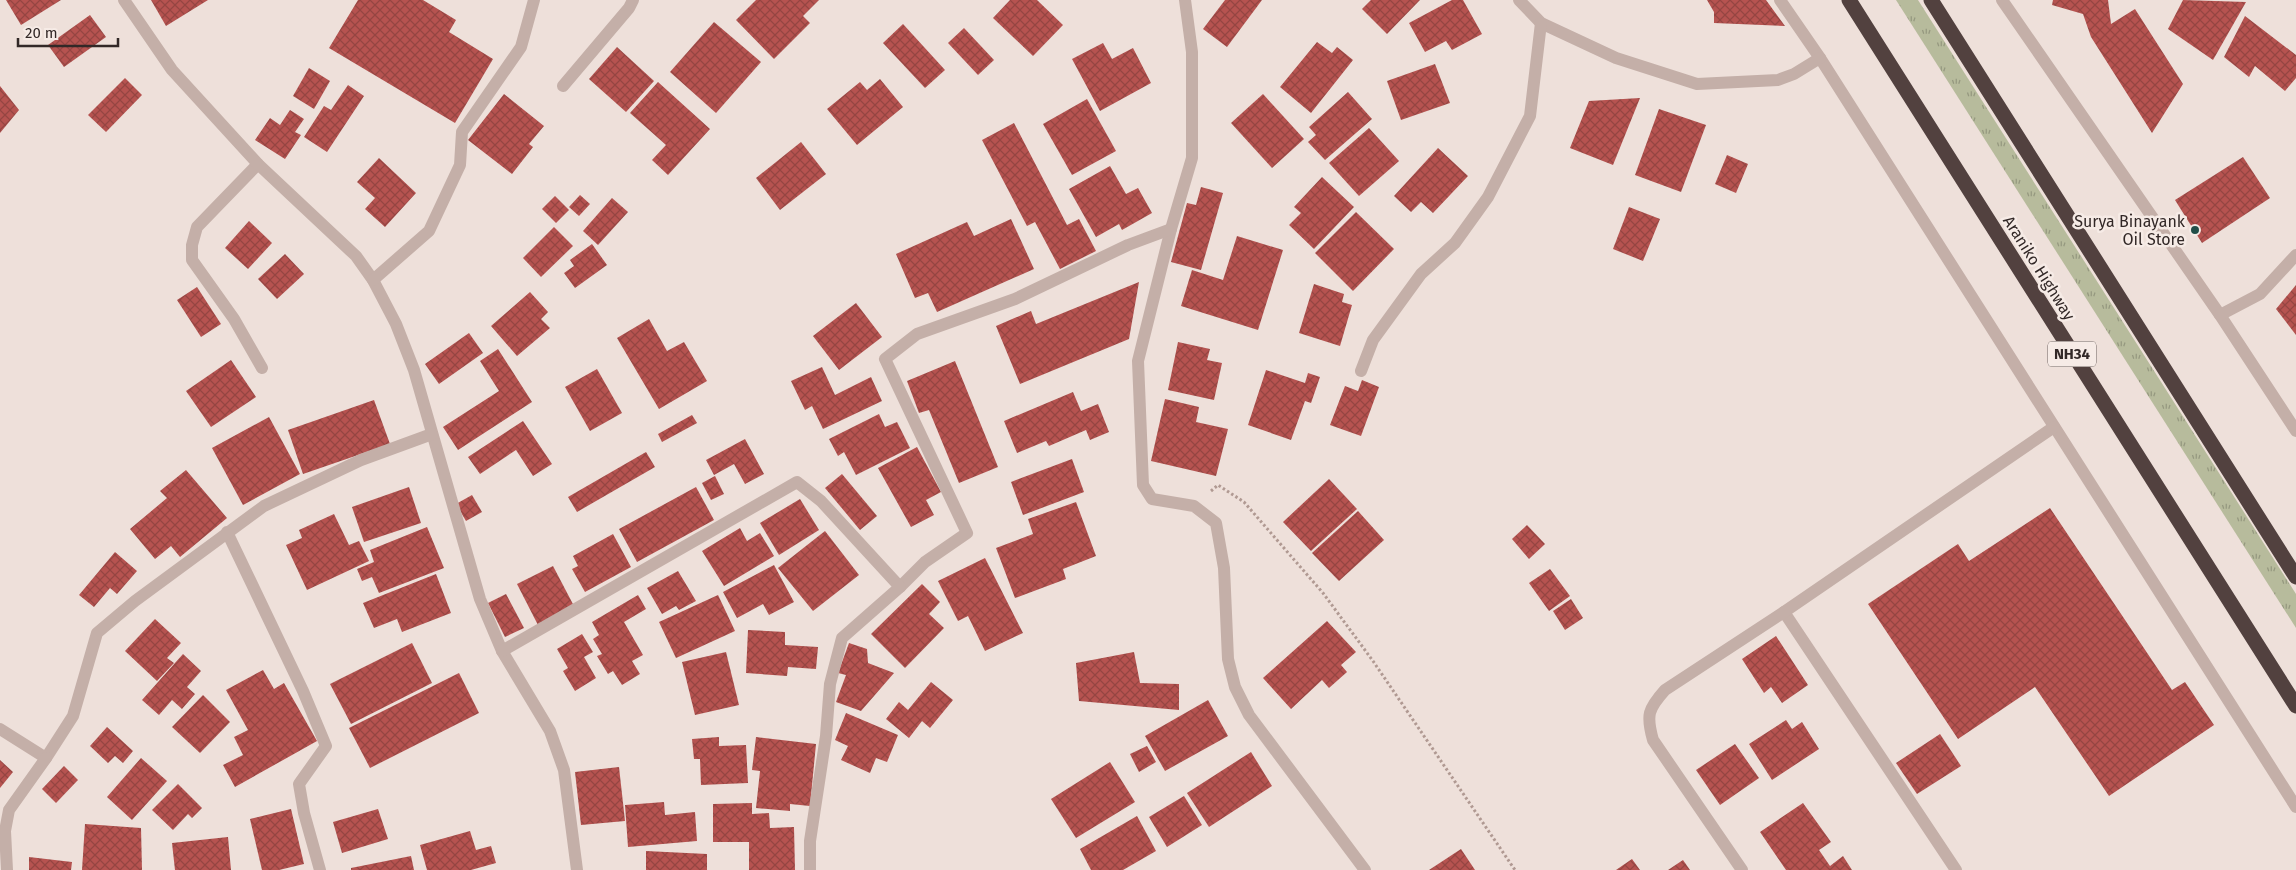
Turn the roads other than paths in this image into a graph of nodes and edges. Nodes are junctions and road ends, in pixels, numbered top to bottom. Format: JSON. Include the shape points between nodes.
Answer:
{"nodes":[{"id":1,"x":124,"y":0,"type":"edge"},
{"id":2,"x":534,"y":0,"type":"edge"},
{"id":3,"x":633,"y":0,"type":"edge"},
{"id":4,"x":1186,"y":0,"type":"edge"},
{"id":5,"x":1519,"y":0,"type":"edge"},
{"id":6,"x":1780,"y":0,"type":"edge"},
{"id":7,"x":1931,"y":0,"type":"edge"},
{"id":8,"x":2002,"y":0,"type":"edge"},
{"id":9,"x":1851,"y":4,"type":"edge"},
{"id":10,"x":1541,"y":23,"type":"junction"},
{"id":11,"x":1820,"y":58,"type":"junction"},
{"id":12,"x":563,"y":86,"type":"dead end"},
{"id":13,"x":258,"y":164,"type":"junction"},
{"id":14,"x":1171,"y":228,"type":"junction"},
{"id":15,"x":2296,"y":255,"type":"edge"},
{"id":16,"x":373,"y":280,"type":"junction"},
{"id":17,"x":2220,"y":315,"type":"junction"},
{"id":18,"x":262,"y":368,"type":"dead end"},
{"id":19,"x":1361,"y":371,"type":"dead end"},
{"id":20,"x":2054,"y":427,"type":"junction"},
{"id":21,"x":2296,"y":431,"type":"edge"},
{"id":22,"x":432,"y":434,"type":"junction"},
{"id":23,"x":227,"y":532,"type":"junction"},
{"id":24,"x":2296,"y":577,"type":"edge"},
{"id":25,"x":900,"y":587,"type":"junction"},
{"id":26,"x":1784,"y":612,"type":"junction"},
{"id":27,"x":502,"y":651,"type":"junction"},
{"id":28,"x":2296,"y":706,"type":"edge"},
{"id":29,"x":0,"y":729,"type":"edge"},
{"id":30,"x":46,"y":758,"type":"junction"},
{"id":31,"x":2296,"y":807,"type":"edge"},
{"id":32,"x":7,"y":870,"type":"edge"},
{"id":33,"x":320,"y":870,"type":"edge"},
{"id":34,"x":577,"y":870,"type":"edge"},
{"id":35,"x":810,"y":870,"type":"edge"},
{"id":36,"x":1365,"y":870,"type":"edge"},
{"id":37,"x":1742,"y":870,"type":"edge"},
{"id":38,"x":1956,"y":870,"type":"edge"}],
"edges":[{"from":1,"to":13,"type":"street","via":[[172,70]]},
{"from":2,"to":16,"type":"street","via":[[521,47],[462,132],[460,165],[429,231]]},
{"from":3,"to":12,"type":"street"},
{"from":4,"to":14,"type":"street","via":[[1192,52],[1192,158]]},
{"from":5,"to":10,"type":"street"},
{"from":6,"to":11,"type":"street"},
{"from":7,"to":24,"type":"highway"},
{"from":8,"to":17,"type":"street"},
{"from":9,"to":28,"type":"highway","name":"Araniko Highway","number":"NH34"},
{"from":10,"to":11,"type":"street","via":[[1616,58],[1697,84],[1778,80]]},
{"from":10,"to":19,"type":"street","via":[[1530,116],[1522,132],[1488,197],[1455,243],[1421,274],[1373,340]]},
{"from":11,"to":20,"type":"street"},
{"from":13,"to":16,"type":"street","via":[[356,256]]},
{"from":13,"to":18,"type":"street","via":[[197,227],[192,260],[234,319]]},
{"from":14,"to":25,"type":"street","via":[[1128,245],[1015,300],[917,334],[885,359],[967,533],[925,562]]},
{"from":14,"to":36,"type":"street","via":[[1138,361],[1143,485],[1152,499],[1194,506],[1216,523],[1224,568],[1228,659],[1235,687],[1249,715]]},
{"from":15,"to":17,"type":"street","via":[[2260,294]]},
{"from":16,"to":22,"type":"street","via":[[396,324],[414,370]]},
{"from":17,"to":21,"type":"street"},
{"from":20,"to":26,"type":"street"},
{"from":20,"to":31,"type":"street"},
{"from":22,"to":23,"type":"street","via":[[361,460],[264,506]]},
{"from":22,"to":27,"type":"street","via":[[480,600]]},
{"from":23,"to":30,"type":"street","via":[[97,633],[73,716]]},
{"from":23,"to":33,"type":"street","via":[[326,746],[299,784]]},
{"from":25,"to":27,"type":"street","via":[[822,501],[797,482]]},
{"from":25,"to":35,"type":"street","via":[[842,638],[830,684],[826,736],[810,841]]},
{"from":26,"to":37,"type":"street","via":[[1665,690],[1653,704],[1648,720],[1653,740]]},
{"from":26,"to":38,"type":"street"},
{"from":27,"to":34,"type":"street","via":[[550,731],[564,770]]},
{"from":29,"to":30,"type":"street"},
{"from":30,"to":32,"type":"street","via":[[9,810],[5,831]]}]}
